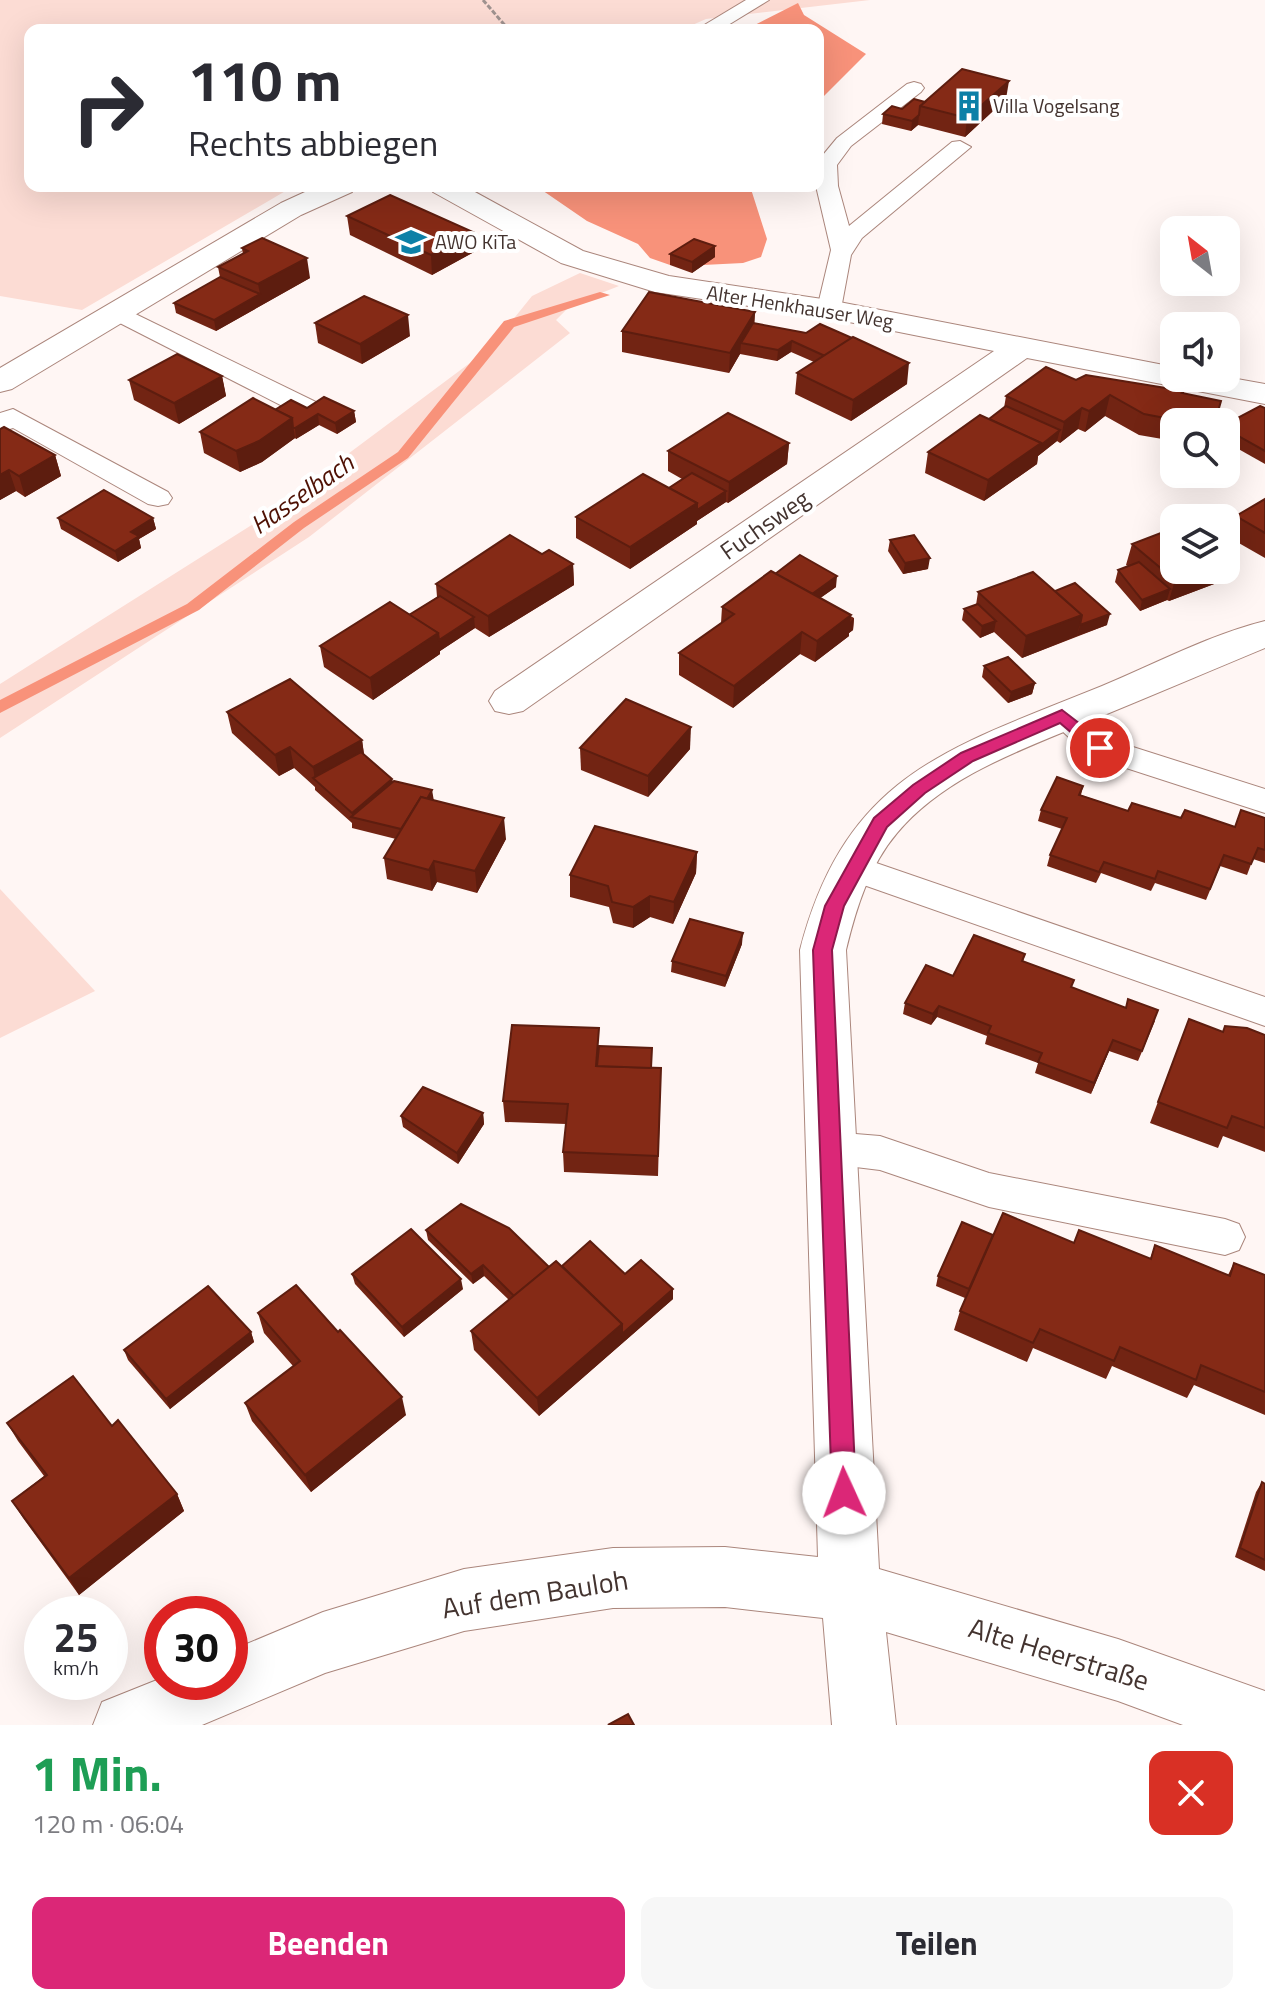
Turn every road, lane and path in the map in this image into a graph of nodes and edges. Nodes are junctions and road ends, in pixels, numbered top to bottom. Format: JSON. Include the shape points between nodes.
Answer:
{"nodes":[{"id":1,"x":483,"y":0,"type":"edge"},
{"id":2,"x":760,"y":0,"type":"edge"},
{"id":3,"x":504,"y":24,"type":"edge"},
{"id":4,"x":717,"y":24,"type":"edge"},
{"id":5,"x":914,"y":88,"type":"dead end"},
{"id":6,"x":960,"y":147,"type":"edge"},
{"id":7,"x":329,"y":192,"type":"edge"},
{"id":8,"x":454,"y":192,"type":"edge"},
{"id":9,"x":842,"y":250,"type":"junction"},
{"id":10,"x":829,"y":309,"type":"junction"},
{"id":11,"x":119,"y":313,"type":"junction"},
{"id":12,"x":1020,"y":348,"type":"junction"},
{"id":13,"x":1160,"y":375,"type":"edge"},
{"id":14,"x":0,"y":382,"type":"edge"},
{"id":15,"x":1240,"y":390,"type":"edge"},
{"id":16,"x":1265,"y":394,"type":"edge"},
{"id":17,"x":311,"y":410,"type":"edge"},
{"id":18,"x":4,"y":417,"type":"edge"},
{"id":19,"x":158,"y":498,"type":"dead end"},
{"id":20,"x":1265,"y":633,"type":"edge"},
{"id":21,"x":509,"y":701,"type":"dead end"},
{"id":22,"x":1062,"y":716,"type":"junction"},
{"id":23,"x":1265,"y":801,"type":"edge"},
{"id":24,"x":853,"y":868,"type":"junction"},
{"id":25,"x":1265,"y":1012,"type":"edge"},
{"id":26,"x":831,"y":1148,"type":"junction"},
{"id":27,"x":1225,"y":1237,"type":"dead end"},
{"id":28,"x":852,"y":1591,"type":"junction"},
{"id":29,"x":248,"y":1674,"type":"edge"},
{"id":30,"x":186,"y":1700,"type":"edge"},
{"id":31,"x":1263,"y":1713,"type":"edge"},
{"id":32,"x":125,"y":1725,"type":"edge"},
{"id":33,"x":864,"y":1725,"type":"edge"}],
"edges":[{"from":1,"to":3,"type":"path"},
{"from":2,"to":4,"type":"lane"},
{"from":5,"to":9,"type":"lane","via":[[844,142],[826,165]]},
{"from":6,"to":9,"type":"lane","via":[[854,233]]},
{"from":7,"to":11,"type":"street","via":[[291,209]]},
{"from":8,"to":10,"type":"street","name":"Alter Henkhauser Weg","via":[[572,257],[666,285]]},
{"from":9,"to":10,"type":"lane"},
{"from":10,"to":12,"type":"street","name":"Alter Henkhauser Weg"},
{"from":11,"to":14,"type":"street"},
{"from":11,"to":17,"type":"lane"},
{"from":12,"to":13,"type":"street","name":"Alter Henkhauser Weg"},
{"from":12,"to":21,"type":"street","name":"Fuchsweg"},
{"from":15,"to":16,"type":"street","name":"Alter Henkhauser Weg"},
{"from":18,"to":19,"type":"lane"},
{"from":20,"to":22,"type":"street"},
{"from":22,"to":23,"type":"lane","via":[[1100,748]]},
{"from":22,"to":24,"type":"street","via":[[967,757],[919,789],[881,823]]},
{"from":24,"to":25,"type":"lane"},
{"from":24,"to":26,"type":"street","via":[[834,906],[823,950]]},
{"from":26,"to":27,"type":"lane","via":[[880,1153],[989,1190]]},
{"from":26,"to":28,"type":"street"},
{"from":28,"to":29,"type":"street","name":"Auf dem Bauloh","via":[[725,1577],[613,1578],[464,1600],[323,1643]]},
{"from":28,"to":31,"type":"street","name":"Alte Heerstraße"},
{"from":28,"to":33,"type":"street"},
{"from":30,"to":32,"type":"street","name":"Auf dem Bauloh"}]}
